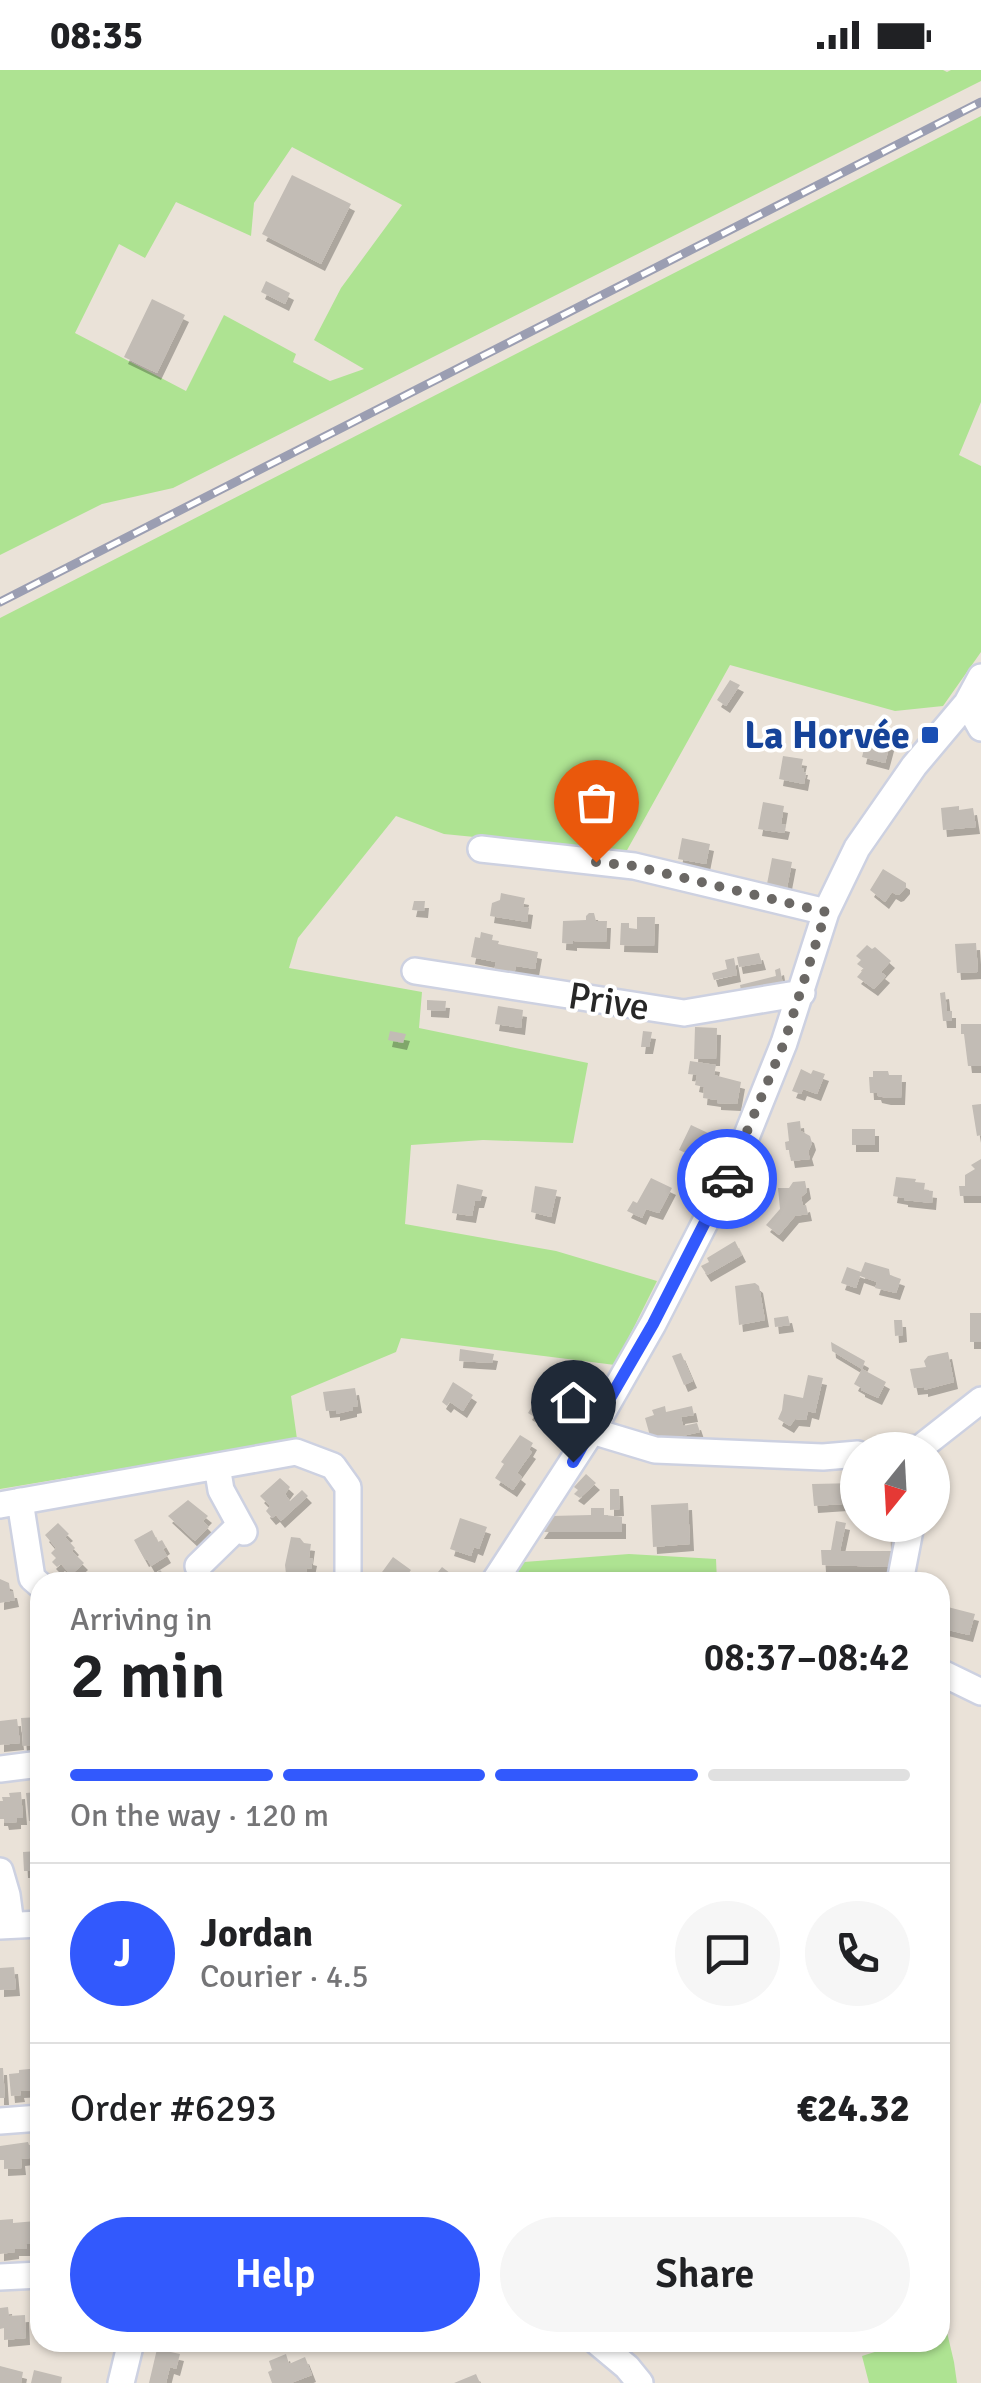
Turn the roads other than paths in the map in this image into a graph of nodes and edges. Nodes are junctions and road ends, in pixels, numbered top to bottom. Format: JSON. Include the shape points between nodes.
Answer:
{"nodes":[{"id":1,"x":981,"y":677,"type":"edge"},
{"id":2,"x":967,"y":704,"type":"junction"},
{"id":3,"x":981,"y":728,"type":"edge"},
{"id":4,"x":482,"y":849,"type":"dead end"},
{"id":5,"x":826,"y":912,"type":"junction"},
{"id":6,"x":415,"y":970,"type":"dead end"},
{"id":7,"x":802,"y":992,"type":"junction"},
{"id":8,"x":981,"y":1400,"type":"edge"},
{"id":9,"x":592,"y":1431,"type":"junction"},
{"id":10,"x":937,"y":1432,"type":"edge"},
{"id":11,"x":840,"y":1456,"type":"edge"},
{"id":12,"x":217,"y":1466,"type":"junction"},
{"id":13,"x":10,"y":1503,"type":"edge"},
{"id":14,"x":907,"y":1542,"type":"edge"},
{"id":15,"x":198,"y":1566,"type":"dead end"},
{"id":16,"x":30,"y":1572,"type":"edge"},
{"id":17,"x":348,"y":1572,"type":"edge"},
{"id":18,"x":500,"y":1572,"type":"edge"},
{"id":19,"x":902,"y":1572,"type":"edge"},
{"id":20,"x":950,"y":1677,"type":"edge"},
{"id":21,"x":981,"y":1692,"type":"edge"},
{"id":22,"x":30,"y":1765,"type":"edge"},
{"id":23,"x":0,"y":1769,"type":"edge"},
{"id":24,"x":0,"y":1870,"type":"edge"},
{"id":25,"x":6,"y":1926,"type":"edge"},
{"id":26,"x":30,"y":2119,"type":"edge"},
{"id":27,"x":0,"y":2121,"type":"edge"},
{"id":28,"x":30,"y":2276,"type":"edge"},
{"id":29,"x":0,"y":2277,"type":"edge"},
{"id":30,"x":129,"y":2352,"type":"edge"},
{"id":31,"x":608,"y":2352,"type":"edge"},
{"id":32,"x":122,"y":2383,"type":"edge"},
{"id":33,"x":640,"y":2383,"type":"edge"}],
"edges":[{"from":1,"to":2,"type":"street"},
{"from":2,"to":3,"type":"street"},
{"from":2,"to":5,"type":"street","via":[[857,848]]},
{"from":4,"to":5,"type":"street","via":[[634,866]]},
{"from":5,"to":7,"type":"street"},
{"from":6,"to":7,"type":"street","name":"Prive","via":[[684,1014]]},
{"from":7,"to":9,"type":"street","via":[[737,1160]]},
{"from":8,"to":10,"type":"street"},
{"from":9,"to":11,"type":"street","via":[[656,1450]]},
{"from":9,"to":18,"type":"street"},
{"from":12,"to":13,"type":"street"},
{"from":12,"to":15,"type":"street","via":[[221,1490],[242,1528]]},
{"from":12,"to":17,"type":"street","via":[[296,1452],[333,1466],[348,1487]]},
{"from":13,"to":16,"type":"street"},
{"from":14,"to":19,"type":"street"},
{"from":20,"to":21,"type":"street"},
{"from":22,"to":23,"type":"street"},
{"from":24,"to":25,"type":"street"},
{"from":26,"to":27,"type":"street"},
{"from":28,"to":29,"type":"street"},
{"from":30,"to":32,"type":"street"},
{"from":31,"to":33,"type":"street"}]}
